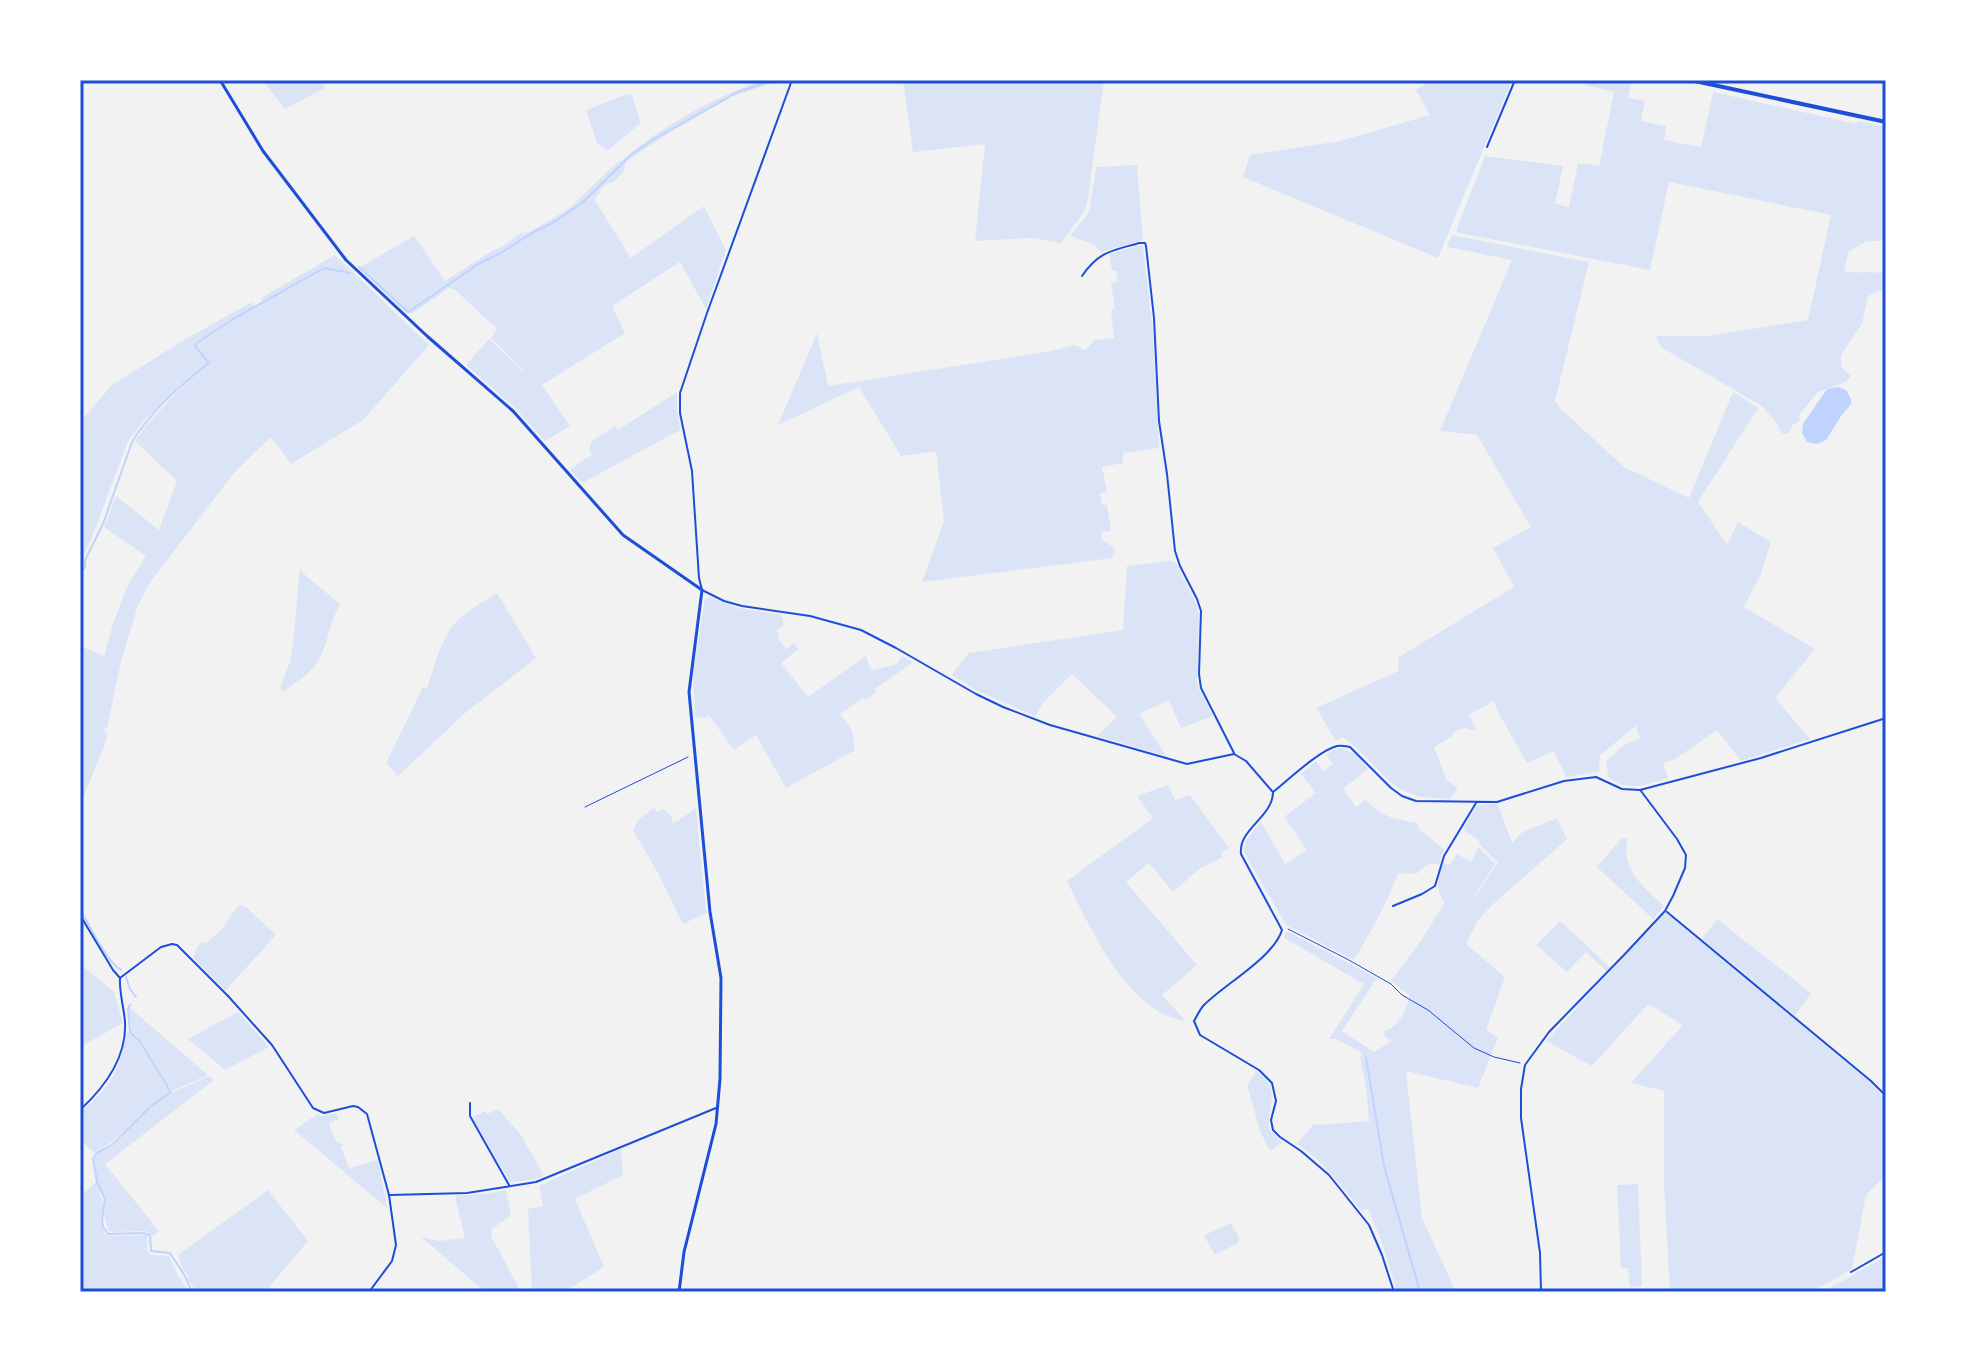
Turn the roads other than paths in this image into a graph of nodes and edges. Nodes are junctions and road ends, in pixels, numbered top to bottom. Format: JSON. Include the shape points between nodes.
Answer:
{"nodes":[{"id":1,"x":220,"y":80,"type":"edge"},
{"id":2,"x":792,"y":80,"type":"edge"},
{"id":3,"x":1515,"y":80,"type":"edge"},
{"id":4,"x":1690,"y":80,"type":"edge"},
{"id":5,"x":1886,"y":122,"type":"edge"},
{"id":6,"x":1487,"y":147,"type":"dead end"},
{"id":7,"x":1082,"y":276,"type":"dead end"},
{"id":8,"x":702,"y":590,"type":"junction"},
{"id":9,"x":1886,"y":718,"type":"edge"},
{"id":10,"x":1234,"y":754,"type":"junction"},
{"id":11,"x":1640,"y":790,"type":"junction"},
{"id":12,"x":1273,"y":792,"type":"junction"},
{"id":13,"x":1476,"y":802,"type":"junction"},
{"id":14,"x":1393,"y":906,"type":"dead end"},
{"id":15,"x":1665,"y":911,"type":"junction"},
{"id":16,"x":80,"y":915,"type":"edge"},
{"id":17,"x":120,"y":978,"type":"junction"},
{"id":18,"x":1886,"y":1096,"type":"edge"},
{"id":19,"x":470,"y":1103,"type":"dead end"},
{"id":20,"x":717,"y":1108,"type":"junction"},
{"id":21,"x":80,"y":1110,"type":"edge"},
{"id":22,"x":510,"y":1186,"type":"junction"},
{"id":23,"x":389,"y":1195,"type":"junction"},
{"id":24,"x":1886,"y":1252,"type":"edge"},
{"id":25,"x":1851,"y":1272,"type":"dead end"},
{"id":26,"x":369,"y":1292,"type":"edge"},
{"id":27,"x":679,"y":1292,"type":"edge"},
{"id":28,"x":1394,"y":1292,"type":"edge"},
{"id":29,"x":1541,"y":1292,"type":"edge"}],
"edges":[{"from":1,"to":8,"type":"street","via":[[263,151],[346,260],[513,411],[623,535]]},
{"from":2,"to":8,"type":"street","via":[[680,393]]},
{"from":3,"to":6,"type":"street"},
{"from":4,"to":5,"type":"main road"},
{"from":7,"to":10,"type":"street","via":[[1102,254],[1145,243],[1175,551],[1201,611],[1201,688]]},
{"from":8,"to":10,"type":"street","via":[[742,606],[847,625],[1003,707],[1050,725],[1187,764]]},
{"from":8,"to":20,"type":"street","via":[[689,681],[721,978]]},
{"from":9,"to":11,"type":"street"},
{"from":10,"to":12,"type":"street"},
{"from":11,"to":13,"type":"street","via":[[1622,789],[1596,777],[1497,802]]},
{"from":11,"to":15,"type":"street","via":[[1686,855]]},
{"from":12,"to":13,"type":"street","via":[[1340,745],[1357,752],[1402,796]]},
{"from":12,"to":28,"type":"street","via":[[1268,809],[1240,847],[1282,930],[1277,941],[1202,1007],[1194,1021],[1200,1035],[1272,1083],[1273,1130],[1329,1175],[1369,1225]]},
{"from":13,"to":14,"type":"street","via":[[1444,856],[1435,886]]},
{"from":15,"to":18,"type":"street"},
{"from":15,"to":29,"type":"street","via":[[1549,1032],[1525,1065],[1521,1118]]},
{"from":16,"to":17,"type":"street"},
{"from":17,"to":21,"type":"street","via":[[125,1022],[118,1060],[105,1084]]},
{"from":17,"to":23,"type":"street","via":[[161,947],[177,945],[272,1045],[313,1108],[324,1113],[353,1106],[367,1114]]},
{"from":19,"to":22,"type":"street","via":[[470,1116]]},
{"from":20,"to":22,"type":"street","via":[[536,1182]]},
{"from":20,"to":27,"type":"street"},
{"from":22,"to":23,"type":"street"},
{"from":23,"to":26,"type":"street","via":[[395,1253]]},
{"from":24,"to":25,"type":"street"}]}
